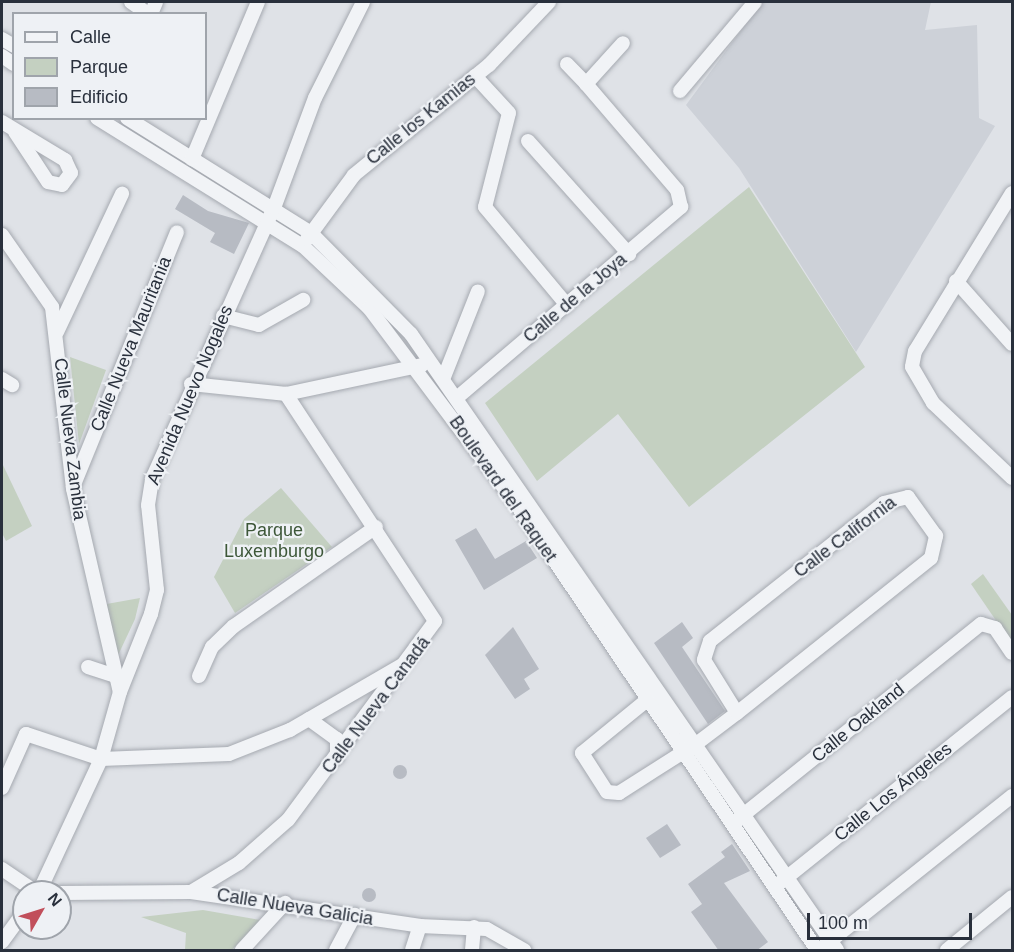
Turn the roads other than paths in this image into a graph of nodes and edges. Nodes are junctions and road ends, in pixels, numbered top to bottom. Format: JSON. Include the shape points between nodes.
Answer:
{"nodes":[{"id":1,"x":131,"y":2,"type":"edge"},
{"id":2,"x":258,"y":2,"type":"edge"},
{"id":3,"x":363,"y":2,"type":"edge"},
{"id":4,"x":549,"y":2,"type":"edge"},
{"id":5,"x":755,"y":2,"type":"edge"},
{"id":6,"x":147,"y":12,"type":"edge"},
{"id":7,"x":624,"y":43,"type":"dead end"},
{"id":8,"x":567,"y":64,"type":"dead end"},
{"id":9,"x":475,"y":76,"type":"junction"},
{"id":10,"x":586,"y":84,"type":"junction"},
{"id":11,"x":680,"y":92,"type":"dead end"},
{"id":12,"x":100,"y":120,"type":"edge"},
{"id":13,"x":131,"y":120,"type":"edge"},
{"id":14,"x":2,"y":122,"type":"edge"},
{"id":15,"x":15,"y":132,"type":"dead end"},
{"id":16,"x":528,"y":141,"type":"dead end"},
{"id":17,"x":192,"y":159,"type":"junction"},
{"id":18,"x":1012,"y":193,"type":"edge"},
{"id":19,"x":122,"y":194,"type":"dead end"},
{"id":20,"x":274,"y":208,"type":"junction"},
{"id":21,"x":267,"y":221,"type":"junction"},
{"id":22,"x":177,"y":232,"type":"dead end"},
{"id":23,"x":311,"y":233,"type":"junction"},
{"id":24,"x":2,"y":235,"type":"edge"},
{"id":25,"x":303,"y":246,"type":"junction"},
{"id":26,"x":629,"y":254,"type":"junction"},
{"id":27,"x":956,"y":281,"type":"junction"},
{"id":28,"x":478,"y":291,"type":"dead end"},
{"id":29,"x":303,"y":300,"type":"dead end"},
{"id":30,"x":567,"y":305,"type":"junction"},
{"id":31,"x":223,"y":316,"type":"junction"},
{"id":32,"x":57,"y":332,"type":"junction"},
{"id":33,"x":1012,"y":344,"type":"edge"},
{"id":34,"x":433,"y":362,"type":"junction"},
{"id":35,"x":417,"y":367,"type":"junction"},
{"id":36,"x":444,"y":377,"type":"junction"},
{"id":37,"x":191,"y":384,"type":"junction"},
{"id":38,"x":286,"y":394,"type":"junction"},
{"id":39,"x":459,"y":396,"type":"junction"},
{"id":40,"x":1012,"y":477,"type":"edge"},
{"id":41,"x":73,"y":489,"type":"junction"},
{"id":42,"x":376,"y":527,"type":"junction"},
{"id":43,"x":1012,"y":653,"type":"edge"},
{"id":44,"x":408,"y":662,"type":"junction"},
{"id":45,"x":88,"y":667,"type":"dead end"},
{"id":46,"x":113,"y":675,"type":"junction"},
{"id":47,"x":199,"y":676,"type":"dead end"},
{"id":48,"x":120,"y":692,"type":"junction"},
{"id":49,"x":1012,"y":697,"type":"edge"},
{"id":50,"x":647,"y":700,"type":"junction"},
{"id":51,"x":737,"y":713,"type":"junction"},
{"id":52,"x":309,"y":719,"type":"junction"},
{"id":53,"x":696,"y":744,"type":"junction"},
{"id":54,"x":682,"y":754,"type":"junction"},
{"id":55,"x":337,"y":758,"type":"junction"},
{"id":56,"x":101,"y":759,"type":"junction"},
{"id":57,"x":2,"y":788,"type":"edge"},
{"id":58,"x":1012,"y":796,"type":"edge"},
{"id":59,"x":744,"y":815,"type":"junction"},
{"id":60,"x":731,"y":825,"type":"junction"},
{"id":61,"x":2,"y":869,"type":"edge"},
{"id":62,"x":788,"y":877,"type":"junction"},
{"id":63,"x":19,"y":880,"type":"edge"},
{"id":64,"x":44,"y":880,"type":"edge"},
{"id":65,"x":774,"y":888,"type":"junction"},
{"id":66,"x":190,"y":892,"type":"junction"},
{"id":67,"x":72,"y":893,"type":"edge"},
{"id":68,"x":1012,"y":897,"type":"edge"},
{"id":69,"x":285,"y":903,"type":"junction"},
{"id":70,"x":355,"y":915,"type":"junction"},
{"id":71,"x":420,"y":926,"type":"junction"},
{"id":72,"x":474,"y":927,"type":"junction"},
{"id":73,"x":12,"y":928,"type":"edge"},
{"id":74,"x":2,"y":942,"type":"edge"},
{"id":75,"x":834,"y":946,"type":"edge"},
{"id":76,"x":242,"y":951,"type":"edge"},
{"id":77,"x":336,"y":951,"type":"edge"},
{"id":78,"x":412,"y":951,"type":"edge"},
{"id":79,"x":472,"y":951,"type":"edge"},
{"id":80,"x":524,"y":951,"type":"edge"},
{"id":81,"x":817,"y":951,"type":"edge"},
{"id":82,"x":947,"y":951,"type":"edge"}],
"edges":[{"from":1,"to":6,"type":"street"},
{"from":2,"to":17,"type":"street"},
{"from":3,"to":20,"type":"street","name":"Avenida Nuevo Nogales","via":[[315,98]]},
{"from":4,"to":9,"type":"street","name":"Calle los Kamias"},
{"from":5,"to":11,"type":"street"},
{"from":7,"to":10,"type":"street"},
{"from":8,"to":10,"type":"street"},
{"from":9,"to":23,"type":"street","name":"Calle los Kamias","via":[[386,144],[354,175]]},
{"from":9,"to":30,"type":"street","via":[[509,113],[485,207]]},
{"from":10,"to":26,"type":"street","name":"Calle de la Joya","via":[[681,196],[678,212]]},
{"from":12,"to":21,"type":"street","name":"Boulevard del Raquet"},
{"from":13,"to":17,"type":"street","name":"Boulevard del Raquet"},
{"from":14,"to":15,"type":"street"},
{"from":16,"to":26,"type":"street"},
{"from":17,"to":20,"type":"street","name":"Boulevard del Raquet"},
{"from":18,"to":27,"type":"street"},
{"from":19,"to":32,"type":"street"},
{"from":20,"to":21,"type":"street","name":"Avenida Nuevo Nogales"},
{"from":20,"to":23,"type":"street","name":"Boulevard del Raquet"},
{"from":21,"to":25,"type":"street","name":"Boulevard del Raquet"},
{"from":21,"to":31,"type":"street","name":"Avenida Nuevo Nogales"},
{"from":22,"to":41,"type":"street","name":"Calle Nueva Mauritania"},
{"from":23,"to":25,"type":"street","name":"Calle los Kamias"},
{"from":23,"to":34,"type":"street","name":"Boulevard del Raquet","via":[[360,277]]},
{"from":24,"to":32,"type":"street","name":"Calle Nueva Zambia","via":[[45,293]]},
{"from":25,"to":35,"type":"street","name":"Boulevard del Raquet","via":[[369,308]]},
{"from":26,"to":30,"type":"street","name":"Calle de la Joya"},
{"from":27,"to":33,"type":"street"},
{"from":27,"to":40,"type":"street","via":[[915,351],[912,367],[933,403]]},
{"from":28,"to":36,"type":"street"},
{"from":29,"to":31,"type":"street","via":[[258,325]]},
{"from":30,"to":39,"type":"street","name":"Calle de la Joya"},
{"from":31,"to":37,"type":"street","name":"Avenida Nuevo Nogales"},
{"from":32,"to":41,"type":"street","name":"Calle Nueva Zambia"},
{"from":34,"to":35,"type":"street"},
{"from":34,"to":36,"type":"street","name":"Boulevard del Raquet"},
{"from":35,"to":38,"type":"street"},
{"from":35,"to":50,"type":"street","name":"Boulevard del Raquet"},
{"from":36,"to":39,"type":"street","name":"Boulevard del Raquet"},
{"from":37,"to":38,"type":"street"},
{"from":37,"to":48,"type":"street","name":"Avenida Nuevo Nogales","via":[[149,494],[157,590]]},
{"from":38,"to":42,"type":"street","name":"Calle Nueva Canadá"},
{"from":39,"to":53,"type":"street","name":"Boulevard del Raquet"},
{"from":41,"to":46,"type":"street","name":"Calle Nueva Zambia"},
{"from":42,"to":44,"type":"street","name":"Calle Nueva Canadá","via":[[435,621]]},
{"from":42,"to":47,"type":"street","via":[[234,626],[212,647]]},
{"from":43,"to":59,"type":"street","name":"Calle Oakland","via":[[986,622]]},
{"from":44,"to":52,"type":"street"},
{"from":44,"to":55,"type":"street","name":"Calle Nueva Canadá"},
{"from":45,"to":46,"type":"street"},
{"from":46,"to":48,"type":"street","name":"Calle Nueva Zambia"},
{"from":48,"to":56,"type":"street","name":"Avenida Nuevo Nogales"},
{"from":49,"to":62,"type":"street","name":"Calle Los Ángeles"},
{"from":50,"to":54,"type":"street","name":"Boulevard del Raquet"},
{"from":50,"to":54,"type":"street","name":"Calle California","via":[[585,748],[584,760],[591,773],[613,794]]},
{"from":51,"to":51,"type":"street","name":"Calle California","via":[[931,558],[936,536],[908,497],[885,503],[710,641],[704,660]]},
{"from":51,"to":53,"type":"street","name":"Calle California"},
{"from":52,"to":55,"type":"street","via":[[337,739]]},
{"from":52,"to":56,"type":"street","via":[[229,754]]},
{"from":53,"to":54,"type":"street","name":"Calle California"},
{"from":53,"to":59,"type":"street","name":"Boulevard del Raquet"},
{"from":54,"to":60,"type":"street","name":"Boulevard del Raquet"},
{"from":55,"to":66,"type":"street","name":"Calle Nueva Canadá","via":[[267,841]]},
{"from":56,"to":57,"type":"street","via":[[26,734]]},
{"from":56,"to":64,"type":"street","name":"Avenida Nuevo Nogales"},
{"from":58,"to":75,"type":"street"},
{"from":59,"to":60,"type":"street","name":"Calle Oakland"},
{"from":59,"to":62,"type":"street","name":"Boulevard del Raquet"},
{"from":60,"to":65,"type":"street","name":"Boulevard del Raquet"},
{"from":61,"to":63,"type":"street"},
{"from":62,"to":65,"type":"street","name":"Calle Los Ángeles"},
{"from":62,"to":75,"type":"street","name":"Boulevard del Raquet"},
{"from":65,"to":81,"type":"street","name":"Boulevard del Raquet"},
{"from":66,"to":67,"type":"street","name":"Calle Nueva Galicia"},
{"from":66,"to":69,"type":"street","name":"Calle Nueva Galicia"},
{"from":68,"to":82,"type":"street"},
{"from":69,"to":70,"type":"street","name":"Calle Nueva Galicia"},
{"from":69,"to":76,"type":"street"},
{"from":70,"to":71,"type":"street","name":"Calle Nueva Galicia"},
{"from":70,"to":77,"type":"street"},
{"from":71,"to":72,"type":"street","name":"Calle Nueva Galicia"},
{"from":71,"to":78,"type":"street"},
{"from":72,"to":79,"type":"street"},
{"from":72,"to":80,"type":"street","name":"Calle Nueva Galicia","via":[[502,934]]},
{"from":73,"to":74,"type":"street"},
{"from":75,"to":81,"type":"street"}]}
